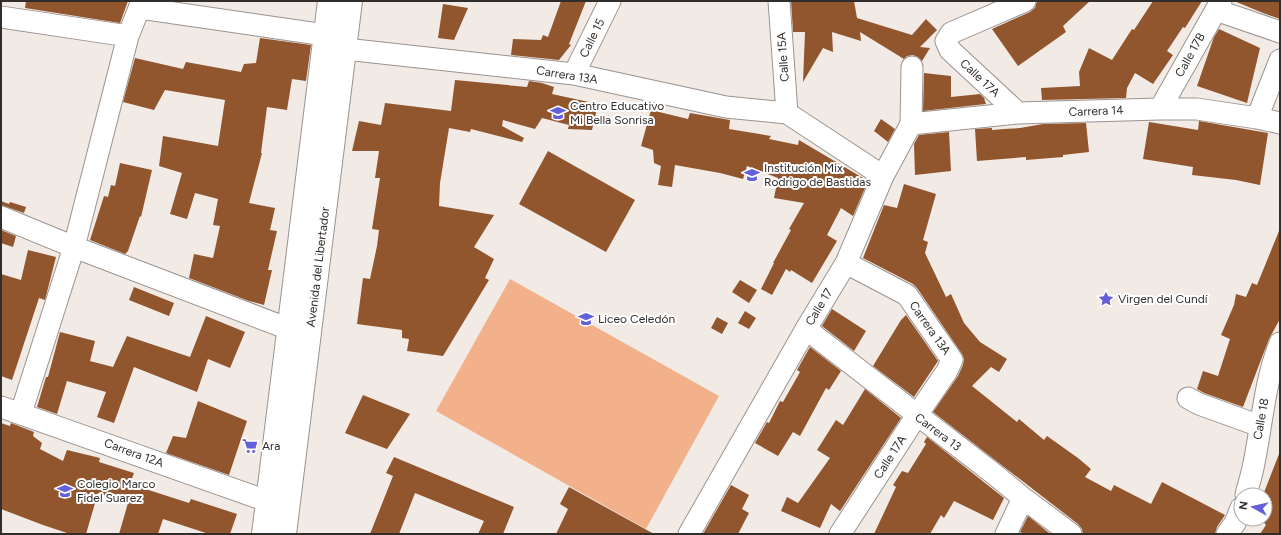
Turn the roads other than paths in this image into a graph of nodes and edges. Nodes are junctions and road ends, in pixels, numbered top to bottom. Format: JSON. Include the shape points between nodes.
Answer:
{"nodes":[{"id":1,"x":329,"y":1,"type":"edge"},
{"id":2,"x":351,"y":1,"type":"edge"},
{"id":3,"x":610,"y":1,"type":"edge"},
{"id":4,"x":779,"y":1,"type":"edge"},
{"id":5,"x":1025,"y":1,"type":"edge"},
{"id":6,"x":141,"y":5,"type":"edge"},
{"id":7,"x":1218,"y":6,"type":"edge"},
{"id":8,"x":1,"y":18,"type":"edge"},
{"id":9,"x":1280,"y":32,"type":"edge"},
{"id":10,"x":325,"y":35,"type":"junction"},
{"id":11,"x":128,"y":36,"type":"junction"},
{"id":12,"x":345,"y":48,"type":"junction"},
{"id":13,"x":1280,"y":60,"type":"edge"},
{"id":14,"x":912,"y":67,"type":"dead end"},
{"id":15,"x":574,"y":74,"type":"junction"},
{"id":16,"x":1160,"y":109,"type":"junction"},
{"id":17,"x":787,"y":113,"type":"junction"},
{"id":18,"x":1018,"y":113,"type":"junction"},
{"id":19,"x":1257,"y":118,"type":"junction"},
{"id":20,"x":1280,"y":123,"type":"edge"},
{"id":21,"x":911,"y":124,"type":"junction"},
{"id":22,"x":883,"y":176,"type":"junction"},
{"id":23,"x":1,"y":217,"type":"edge"},
{"id":24,"x":74,"y":247,"type":"junction"},
{"id":25,"x":846,"y":263,"type":"junction"},
{"id":26,"x":289,"y":329,"type":"junction"},
{"id":27,"x":806,"y":329,"type":"junction"},
{"id":28,"x":1280,"y":343,"type":"edge"},
{"id":29,"x":952,"y":360,"type":"joint"},
{"id":30,"x":1188,"y":398,"type":"dead end"},
{"id":31,"x":1,"y":407,"type":"edge"},
{"id":32,"x":21,"y":413,"type":"junction"},
{"id":33,"x":916,"y":415,"type":"junction"},
{"id":34,"x":1260,"y":426,"type":"junction"},
{"id":35,"x":1248,"y":487,"type":"edge"},
{"id":36,"x":1022,"y":498,"type":"junction"},
{"id":37,"x":267,"y":501,"type":"junction"},
{"id":38,"x":263,"y":534,"type":"edge"},
{"id":39,"x":285,"y":534,"type":"edge"},
{"id":40,"x":689,"y":534,"type":"edge"},
{"id":41,"x":840,"y":534,"type":"edge"},
{"id":42,"x":1006,"y":534,"type":"edge"},
{"id":43,"x":1071,"y":534,"type":"edge"}],
"edges":[{"from":1,"to":10,"type":"main road","name":"Avenida del Libertador"},
{"from":2,"to":12,"type":"main road","name":"Avenida del Libertador"},
{"from":3,"to":15,"type":"street","name":"Calle 15"},
{"from":4,"to":17,"type":"street","name":"Calle 15A"},
{"from":5,"to":18,"type":"street","name":"Calle 17A","via":[[951,33],[946,41],[950,50]]},
{"from":6,"to":10,"type":"street"},
{"from":6,"to":11,"type":"street"},
{"from":7,"to":9,"type":"street"},
{"from":7,"to":16,"type":"street","name":"Calle 17B"},
{"from":8,"to":11,"type":"street"},
{"from":10,"to":26,"type":"main road","name":"Avenida del Libertador"},
{"from":11,"to":24,"type":"street"},
{"from":12,"to":15,"type":"street","name":"Carrera 13A"},
{"from":12,"to":39,"type":"main road","name":"Avenida del Libertador"},
{"from":13,"to":19,"type":"street"},
{"from":14,"to":21,"type":"street","name":"Calle 17"},
{"from":15,"to":17,"type":"street","name":"Carrera 13A","via":[[726,107]]},
{"from":16,"to":18,"type":"street","name":"Carrera 14"},
{"from":16,"to":19,"type":"street","name":"Carrera 14","via":[[1197,109]]},
{"from":17,"to":22,"type":"street"},
{"from":18,"to":21,"type":"street","name":"Carrera 14"},
{"from":19,"to":20,"type":"street","name":"Carrera 14"},
{"from":21,"to":22,"type":"street","name":"Calle 17"},
{"from":22,"to":25,"type":"street","name":"Calle 17"},
{"from":23,"to":24,"type":"street"},
{"from":24,"to":26,"type":"street"},
{"from":24,"to":32,"type":"street"},
{"from":25,"to":27,"type":"street","name":"Calle 17"},
{"from":25,"to":29,"type":"street","name":"Carrera 13A","via":[[907,294]]},
{"from":26,"to":37,"type":"main road","name":"Avenida del Libertador"},
{"from":27,"to":33,"type":"street","name":"Carrera 13"},
{"from":27,"to":40,"type":"street","name":"Calle 17"},
{"from":28,"to":34,"type":"street","name":"Calle 18","via":[[1272,362]]},
{"from":29,"to":33,"type":"street","name":"Calle 17A"},
{"from":30,"to":34,"type":"street"},
{"from":31,"to":32,"type":"street","name":"Carrera 12A"},
{"from":32,"to":37,"type":"street","name":"Carrera 12A"},
{"from":33,"to":36,"type":"street","name":"Carrera 13"},
{"from":33,"to":41,"type":"street","name":"Calle 17A"},
{"from":34,"to":35,"type":"street","name":"Calle 18"},
{"from":36,"to":42,"type":"street"},
{"from":36,"to":43,"type":"street","name":"Carrera 13"},
{"from":37,"to":38,"type":"main road","name":"Avenida del Libertador"}]}
